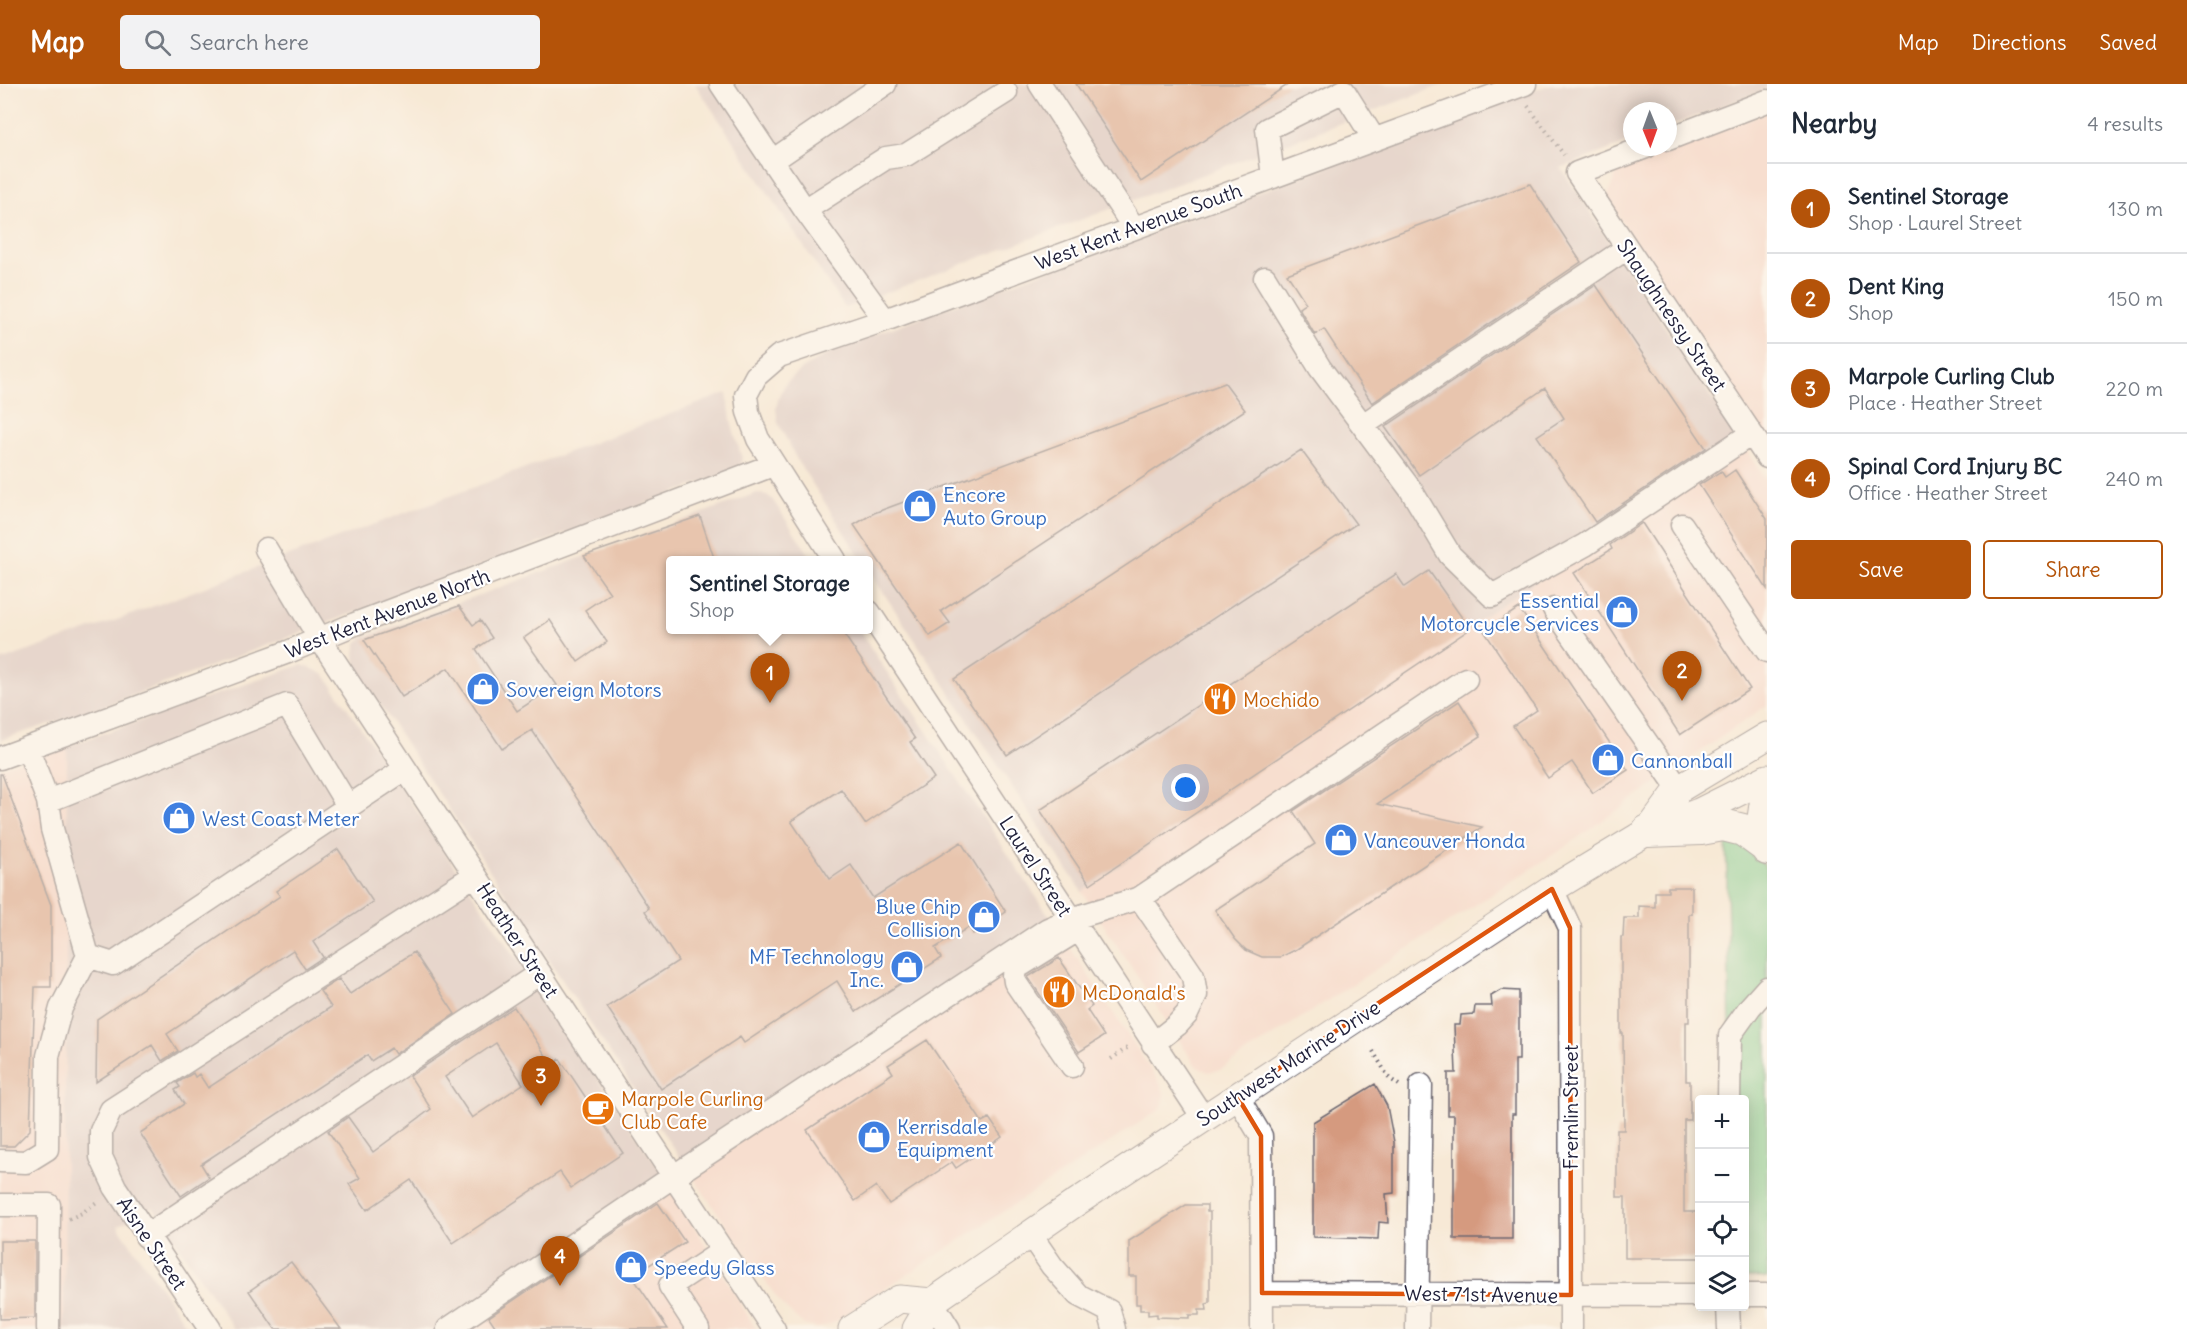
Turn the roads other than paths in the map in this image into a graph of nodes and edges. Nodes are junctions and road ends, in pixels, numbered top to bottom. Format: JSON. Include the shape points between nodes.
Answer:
{"nodes":[{"id":1,"x":721,"y":84,"type":"edge"},
{"id":2,"x":885,"y":84,"type":"edge"},
{"id":3,"x":1040,"y":84,"type":"edge"},
{"id":4,"x":1517,"y":85,"type":"edge"},
{"id":5,"x":1006,"y":92,"type":"dead end"},
{"id":6,"x":1767,"y":101,"type":"edge"},
{"id":7,"x":1677,"y":136,"type":"edge"},
{"id":8,"x":1374,"y":140,"type":"junction"},
{"id":9,"x":1623,"y":156,"type":"edge"},
{"id":10,"x":772,"y":161,"type":"junction"},
{"id":11,"x":1273,"y":177,"type":"junction"},
{"id":12,"x":806,"y":210,"type":"junction"},
{"id":13,"x":1134,"y":228,"type":"junction"},
{"id":14,"x":1627,"y":248,"type":"junction"},
{"id":15,"x":1265,"y":278,"type":"dead end"},
{"id":16,"x":885,"y":320,"type":"junction"},
{"id":17,"x":1363,"y":425,"type":"junction"},
{"id":18,"x":1751,"y":434,"type":"junction"},
{"id":19,"x":1767,"y":457,"type":"edge"},
{"id":20,"x":773,"y":465,"type":"junction"},
{"id":21,"x":1682,"y":525,"type":"dead end"},
{"id":22,"x":266,"y":549,"type":"dead end"},
{"id":23,"x":832,"y":556,"type":"edge"},
{"id":24,"x":1554,"y":609,"type":"dead end"},
{"id":25,"x":873,"y":618,"type":"edge"},
{"id":26,"x":320,"y":639,"type":"junction"},
{"id":27,"x":1767,"y":651,"type":"edge"},
{"id":28,"x":1466,"y":679,"type":"dead end"},
{"id":29,"x":1767,"y":736,"type":"edge"},
{"id":30,"x":28,"y":749,"type":"junction"},
{"id":31,"x":0,"y":758,"type":"edge"},
{"id":32,"x":405,"y":769,"type":"junction"},
{"id":33,"x":1767,"y":778,"type":"edge"},
{"id":34,"x":1679,"y":789,"type":"junction"},
{"id":35,"x":1767,"y":794,"type":"edge"},
{"id":36,"x":48,"y":801,"type":"junction"},
{"id":37,"x":348,"y":806,"type":"junction"},
{"id":38,"x":1648,"y":831,"type":"junction"},
{"id":39,"x":1766,"y":848,"type":"edge"},
{"id":40,"x":475,"y":875,"type":"junction"},
{"id":41,"x":1552,"y":890,"type":"junction"},
{"id":42,"x":1140,"y":898,"type":"junction"},
{"id":43,"x":1074,"y":924,"type":"junction"},
{"id":44,"x":88,"y":956,"type":"junction"},
{"id":45,"x":540,"y":973,"type":"junction"},
{"id":46,"x":1767,"y":988,"type":"edge"},
{"id":47,"x":1142,"y":1045,"type":"junction"},
{"id":48,"x":1072,"y":1066,"type":"dead end"},
{"id":49,"x":1411,"y":1086,"type":"road end"},
{"id":50,"x":1729,"y":1095,"type":"edge"},
{"id":51,"x":1237,"y":1096,"type":"junction"},
{"id":52,"x":1204,"y":1119,"type":"junction"},
{"id":53,"x":0,"y":1161,"type":"edge"},
{"id":54,"x":674,"y":1176,"type":"junction"},
{"id":55,"x":0,"y":1205,"type":"edge"},
{"id":56,"x":1030,"y":1234,"type":"junction"},
{"id":57,"x":146,"y":1236,"type":"junction"},
{"id":58,"x":723,"y":1251,"type":"junction"},
{"id":59,"x":1262,"y":1293,"type":"junction"},
{"id":60,"x":1418,"y":1293,"type":"junction"},
{"id":61,"x":1571,"y":1295,"type":"junction"},
{"id":62,"x":1695,"y":1295,"type":"edge"},
{"id":63,"x":1749,"y":1295,"type":"edge"},
{"id":64,"x":1767,"y":1295,"type":"edge"},
{"id":65,"x":932,"y":1302,"type":"junction"},
{"id":66,"x":1728,"y":1311,"type":"edge"},
{"id":67,"x":48,"y":1329,"type":"edge"},
{"id":68,"x":210,"y":1329,"type":"edge"},
{"id":69,"x":448,"y":1329,"type":"edge"},
{"id":70,"x":698,"y":1329,"type":"edge"},
{"id":71,"x":774,"y":1329,"type":"edge"},
{"id":72,"x":852,"y":1329,"type":"edge"},
{"id":73,"x":916,"y":1329,"type":"edge"},
{"id":74,"x":949,"y":1329,"type":"edge"},
{"id":75,"x":1114,"y":1329,"type":"edge"},
{"id":76,"x":1262,"y":1329,"type":"edge"},
{"id":77,"x":1417,"y":1329,"type":"edge"},
{"id":78,"x":1571,"y":1329,"type":"edge"},
{"id":79,"x":1729,"y":1329,"type":"edge"}],
"edges":[{"from":1,"to":10,"type":"street"},
{"from":2,"to":10,"type":"street"},
{"from":3,"to":13,"type":"street"},
{"from":4,"to":8,"type":"street","name":"West Kent Avenue South"},
{"from":5,"to":12,"type":"street","via":[[906,155],[886,158]]},
{"from":6,"to":7,"type":"street"},
{"from":8,"to":11,"type":"street","name":"West Kent Avenue South"},
{"from":8,"to":11,"type":"street","via":[[1344,92],[1267,129]]},
{"from":9,"to":14,"type":"street","name":"Shaughnessy Street","via":[[1577,173]]},
{"from":10,"to":12,"type":"street"},
{"from":11,"to":13,"type":"street","name":"West Kent Avenue South"},
{"from":12,"to":16,"type":"street"},
{"from":13,"to":16,"type":"street","name":"West Kent Avenue South"},
{"from":14,"to":17,"type":"street"},
{"from":14,"to":18,"type":"street","name":"Shaughnessy Street"},
{"from":15,"to":17,"type":"street","via":[[1320,368]]},
{"from":16,"to":20,"type":"street","name":"West Kent Avenue South","via":[[779,356],[756,376],[746,395],[748,412]]},
{"from":17,"to":18,"type":"street","via":[[1411,490],[1450,555],[1492,596],[1586,544]]},
{"from":18,"to":19,"type":"street","name":"Shaughnessy Street"},
{"from":20,"to":23,"type":"street"},
{"from":20,"to":26,"type":"street","name":"West Kent Avenue North"},
{"from":21,"to":27,"type":"street"},
{"from":22,"to":26,"type":"street","name":"Heather Street"},
{"from":24,"to":34,"type":"street"},
{"from":25,"to":43,"type":"street","name":"Laurel Street"},
{"from":26,"to":30,"type":"street","name":"West Kent Avenue North"},
{"from":26,"to":32,"type":"street","name":"Heather Street"},
{"from":28,"to":42,"type":"street"},
{"from":29,"to":34,"type":"main road","name":"Southwest Marine Drive"},
{"from":30,"to":31,"type":"street","name":"West Kent Avenue North"},
{"from":30,"to":36,"type":"street"},
{"from":32,"to":37,"type":"street"},
{"from":32,"to":40,"type":"street","name":"Heather Street"},
{"from":33,"to":38,"type":"main road","name":"Southwest Marine Drive","via":[[1699,812]]},
{"from":34,"to":38,"type":"main road","name":"Southwest Marine Drive"},
{"from":35,"to":39,"type":"highway","via":[[1763,822]]},
{"from":36,"to":37,"type":"street","via":[[287,705]]},
{"from":36,"to":44,"type":"street","via":[[52,829]]},
{"from":37,"to":44,"type":"street","via":[[113,964]]},
{"from":38,"to":39,"type":"highway","via":[[1723,825],[1743,830]]},
{"from":38,"to":41,"type":"main road","name":"Southwest Marine Drive"},
{"from":40,"to":45,"type":"street","name":"Heather Street"},
{"from":40,"to":57,"type":"street","name":"Aisne Street","via":[[111,1110],[101,1131],[101,1157]]},
{"from":41,"to":51,"type":"main road","name":"Southwest Marine Drive"},
{"from":41,"to":61,"type":"street","name":"Fremlin Street","via":[[1570,928]]},
{"from":42,"to":43,"type":"street"},
{"from":42,"to":47,"type":"street","via":[[1193,976],[1196,994],[1177,1025]]},
{"from":43,"to":47,"type":"street","name":"Laurel Street"},
{"from":43,"to":48,"type":"street","via":[[1018,967],[1014,975]]},
{"from":43,"to":54,"type":"street","via":[[1048,929]]},
{"from":44,"to":53,"type":"street","via":[[61,1008],[48,1056],[47,1149],[26,1162]]},
{"from":45,"to":54,"type":"street","name":"Heather Street"},
{"from":45,"to":57,"type":"street"},
{"from":46,"to":50,"type":"street","via":[[1730,1035]]},
{"from":47,"to":52,"type":"street","name":"Laurel Street"},
{"from":49,"to":60,"type":"street"},
{"from":51,"to":52,"type":"main road","name":"Southwest Marine Drive"},
{"from":51,"to":59,"type":"street","via":[[1261,1136]]},
{"from":52,"to":56,"type":"main road","name":"Southwest Marine Drive"},
{"from":54,"to":58,"type":"street","name":"Heather Street"},
{"from":54,"to":69,"type":"street"},
{"from":55,"to":67,"type":"street","via":[[49,1205]]},
{"from":56,"to":65,"type":"main road","name":"Southwest Marine Drive"},
{"from":56,"to":75,"type":"street","via":[[1078,1295],[1109,1311]]},
{"from":57,"to":68,"type":"street","name":"Aisne Street"},
{"from":58,"to":70,"type":"street","via":[[670,1286]]},
{"from":58,"to":71,"type":"street","name":"Heather Street"},
{"from":59,"to":60,"type":"street","name":"West 71st Avenue"},
{"from":59,"to":76,"type":"street"},
{"from":60,"to":61,"type":"street","name":"West 71st Avenue"},
{"from":60,"to":77,"type":"street"},
{"from":61,"to":62,"type":"street","name":"West 71st Avenue"},
{"from":61,"to":78,"type":"street","name":"Fremlin Street"},
{"from":63,"to":64,"type":"street"},
{"from":65,"to":72,"type":"main road","via":[[899,1299]]},
{"from":65,"to":73,"type":"main road","name":"Southwest Marine Drive"},
{"from":65,"to":74,"type":"street"},
{"from":66,"to":79,"type":"street"}]}
